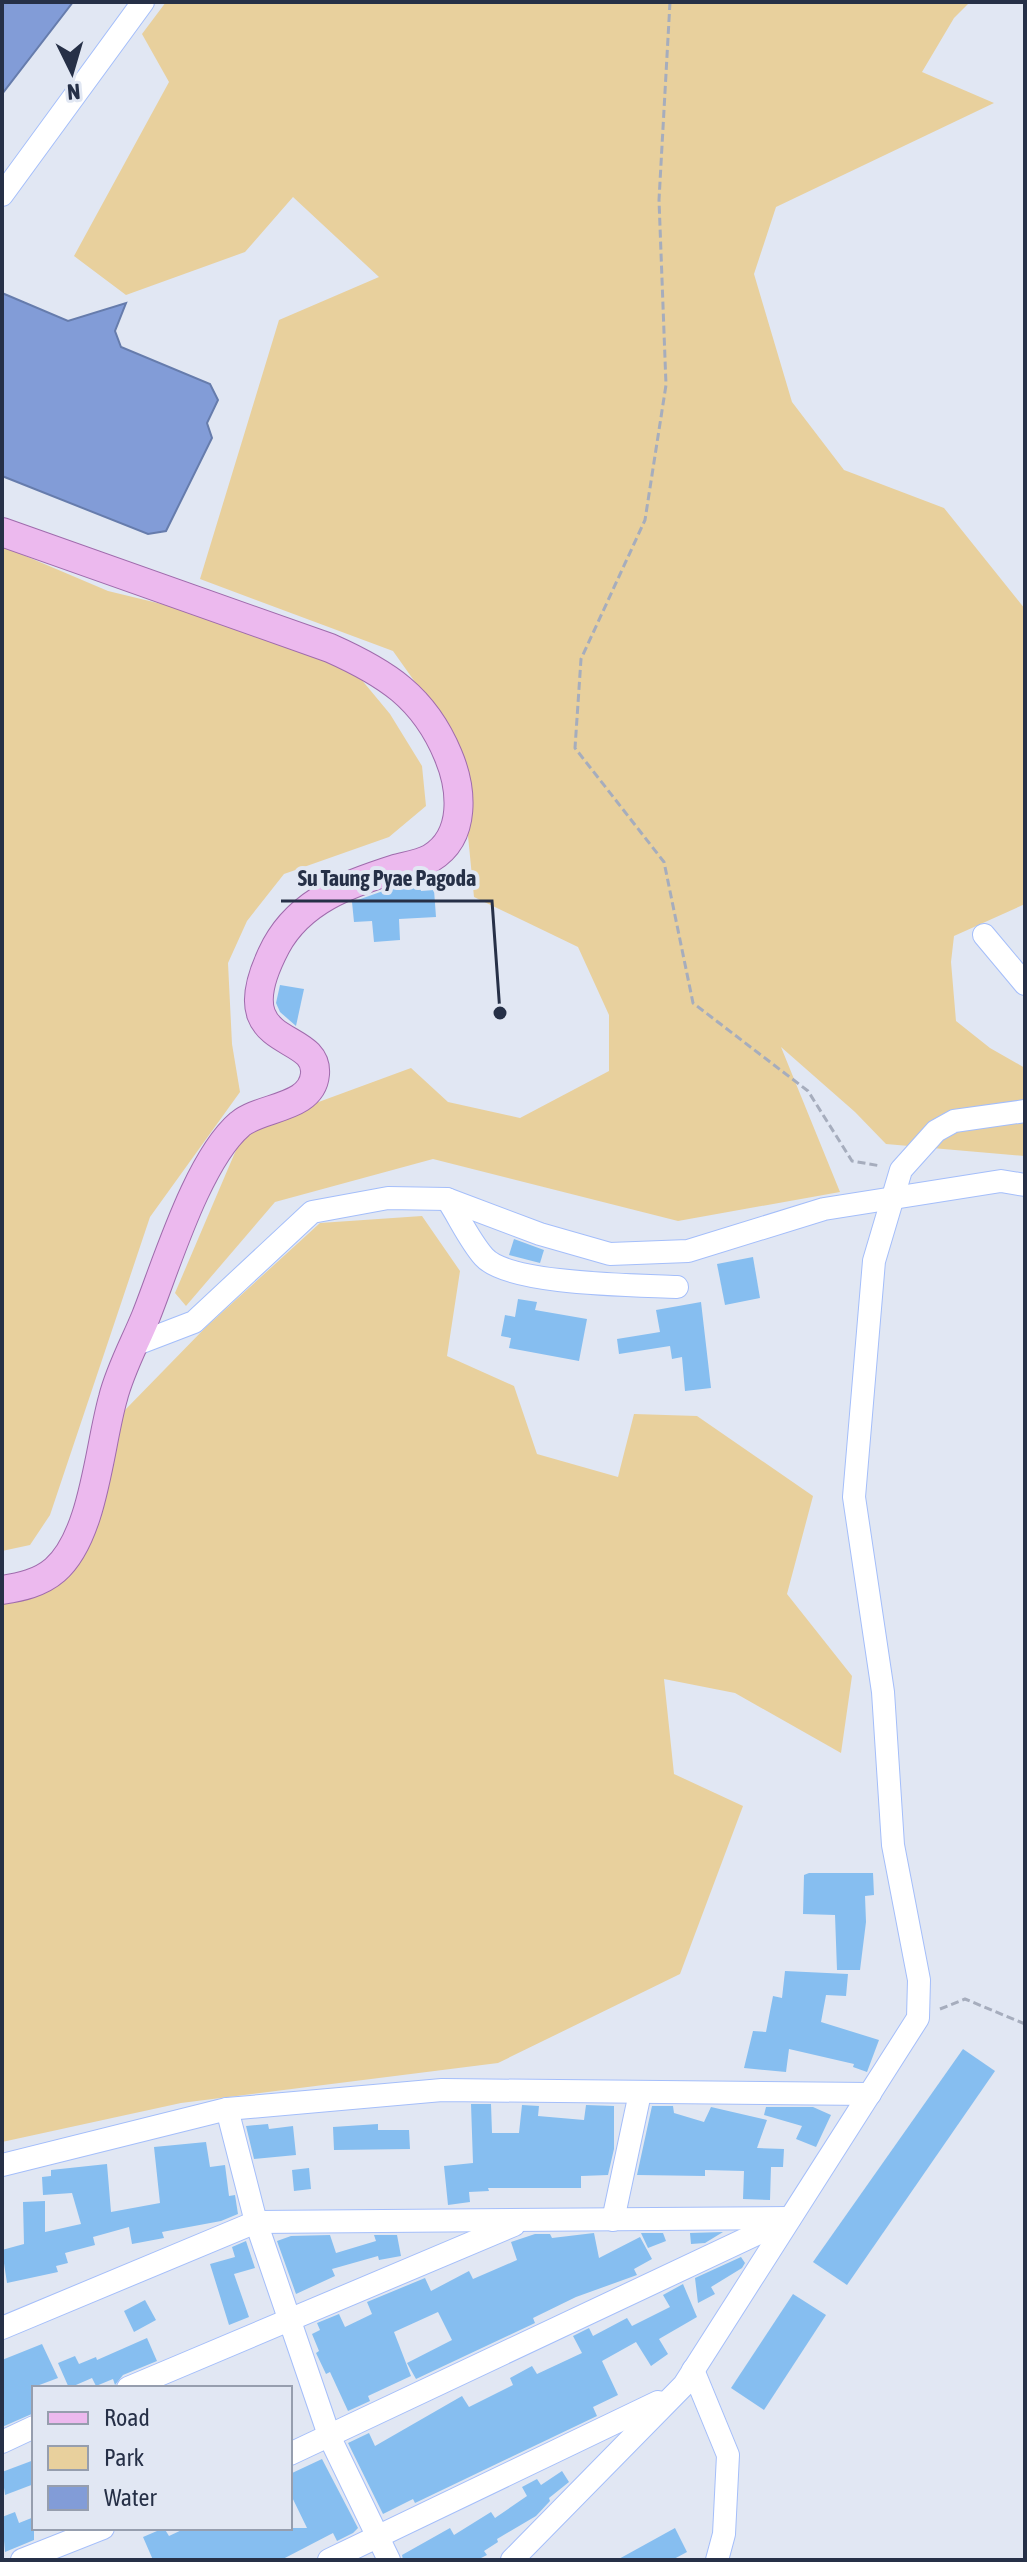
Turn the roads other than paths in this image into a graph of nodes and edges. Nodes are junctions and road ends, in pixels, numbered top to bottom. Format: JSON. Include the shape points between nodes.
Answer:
{"nodes":[{"id":1,"x":143,"y":2,"type":"edge"},
{"id":2,"x":2,"y":195,"type":"edge"},
{"id":3,"x":2,"y":532,"type":"edge"},
{"id":4,"x":984,"y":935,"type":"dead end"},
{"id":5,"x":1025,"y":984,"type":"edge"},
{"id":6,"x":1025,"y":1111,"type":"edge"},
{"id":7,"x":1025,"y":1185,"type":"edge"},
{"id":8,"x":894,"y":1198,"type":"junction"},
{"id":9,"x":447,"y":1199,"type":"junction"},
{"id":10,"x":677,"y":1287,"type":"dead end"},
{"id":11,"x":134,"y":1345,"type":"junction"},
{"id":12,"x":2,"y":1590,"type":"edge"},
{"id":13,"x":640,"y":2093,"type":"junction"},
{"id":14,"x":870,"y":2094,"type":"junction"},
{"id":15,"x":227,"y":2109,"type":"junction"},
{"id":16,"x":2,"y":2165,"type":"edge"},
{"id":17,"x":790,"y":2218,"type":"junction"},
{"id":18,"x":613,"y":2220,"type":"junction"},
{"id":19,"x":256,"y":2222,"type":"junction"},
{"id":20,"x":523,"y":2222,"type":"junction"},
{"id":21,"x":291,"y":2322,"type":"junction"},
{"id":22,"x":2,"y":2328,"type":"edge"},
{"id":23,"x":693,"y":2370,"type":"junction"},
{"id":24,"x":133,"y":2386,"type":"edge"},
{"id":25,"x":674,"y":2395,"type":"junction"},
{"id":26,"x":32,"y":2428,"type":"edge"},
{"id":27,"x":330,"y":2438,"type":"junction"},
{"id":28,"x":2,"y":2442,"type":"edge"},
{"id":29,"x":292,"y":2453,"type":"edge"},
{"id":30,"x":98,"y":2530,"type":"edge"},
{"id":31,"x":377,"y":2538,"type":"junction"},
{"id":32,"x":22,"y":2560,"type":"edge"},
{"id":33,"x":329,"y":2560,"type":"edge"},
{"id":34,"x":389,"y":2560,"type":"edge"},
{"id":35,"x":512,"y":2560,"type":"edge"},
{"id":36,"x":717,"y":2560,"type":"edge"}],
"edges":[{"from":1,"to":2,"type":"street"},
{"from":3,"to":11,"type":"main road","via":[[378,669],[410,696],[434,727],[459,789],[459,820],[448,842],[431,858],[343,886],[309,907],[284,932],[260,977],[260,1008],[273,1034],[312,1058],[311,1088],[243,1122],[230,1134],[205,1171]]},
{"from":4,"to":5,"type":"street"},
{"from":6,"to":8,"type":"street","via":[[954,1121],[936,1131],[901,1170]]},
{"from":7,"to":8,"type":"street","via":[[1001,1181]]},
{"from":8,"to":9,"type":"street","via":[[824,1209],[688,1251],[610,1254]]},
{"from":8,"to":14,"type":"street","via":[[874,1261],[854,1497],[883,1692],[893,1845],[919,1980],[918,2018]]},
{"from":9,"to":10,"type":"street","via":[[484,1258],[501,1270],[583,1283]]},
{"from":9,"to":11,"type":"street","via":[[388,1198],[312,1212],[194,1322]]},
{"from":11,"to":12,"type":"main road","via":[[113,1396],[87,1510],[73,1547],[55,1570],[29,1585]]},
{"from":13,"to":14,"type":"street"},
{"from":13,"to":15,"type":"street","via":[[442,2090]]},
{"from":13,"to":18,"type":"street"},
{"from":14,"to":17,"type":"street"},
{"from":15,"to":16,"type":"street"},
{"from":15,"to":19,"type":"street"},
{"from":17,"to":18,"type":"street"},
{"from":17,"to":23,"type":"street"},
{"from":17,"to":27,"type":"street"},
{"from":18,"to":20,"type":"street"},
{"from":19,"to":20,"type":"street"},
{"from":19,"to":21,"type":"street"},
{"from":19,"to":22,"type":"street"},
{"from":20,"to":21,"type":"street"},
{"from":21,"to":24,"type":"street"},
{"from":21,"to":27,"type":"street"},
{"from":23,"to":25,"type":"street"},
{"from":23,"to":36,"type":"street","via":[[728,2455],[724,2534]]},
{"from":25,"to":31,"type":"street"},
{"from":25,"to":35,"type":"street"},
{"from":26,"to":28,"type":"street"},
{"from":27,"to":29,"type":"street"},
{"from":27,"to":31,"type":"street"},
{"from":30,"to":32,"type":"street"},
{"from":31,"to":33,"type":"street"},
{"from":31,"to":34,"type":"street"}]}
